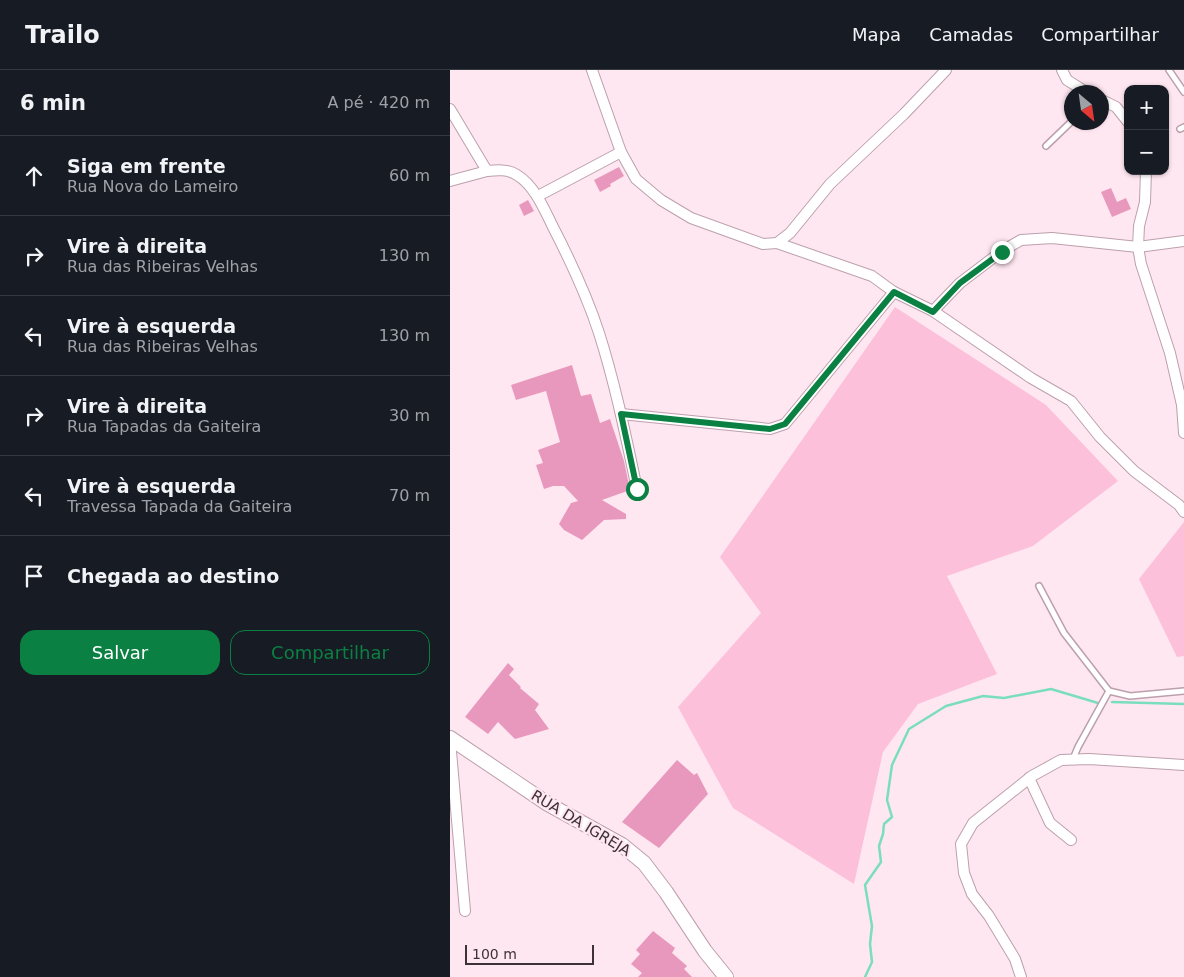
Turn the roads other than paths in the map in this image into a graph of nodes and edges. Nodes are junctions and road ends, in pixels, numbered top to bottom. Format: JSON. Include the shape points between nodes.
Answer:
{"nodes":[{"id":1,"x":592,"y":70,"type":"edge"},
{"id":2,"x":946,"y":70,"type":"edge"},
{"id":3,"x":1062,"y":70,"type":"edge"},
{"id":4,"x":1170,"y":70,"type":"edge"},
{"id":5,"x":1075,"y":85,"type":"edge"},
{"id":6,"x":1184,"y":92,"type":"edge"},
{"id":7,"x":1109,"y":104,"type":"edge"},
{"id":8,"x":450,"y":109,"type":"edge"},
{"id":9,"x":1124,"y":117,"type":"edge"},
{"id":10,"x":1064,"y":129,"type":"edge"},
{"id":11,"x":1046,"y":146,"type":"dead end"},
{"id":12,"x":621,"y":152,"type":"junction"},
{"id":13,"x":487,"y":171,"type":"junction"},
{"id":14,"x":1146,"y":175,"type":"edge"},
{"id":15,"x":450,"y":181,"type":"edge"},
{"id":16,"x":538,"y":196,"type":"junction"},
{"id":17,"x":1184,"y":241,"type":"edge"},
{"id":18,"x":777,"y":243,"type":"junction"},
{"id":19,"x":1138,"y":247,"type":"junction"},
{"id":20,"x":894,"y":292,"type":"junction"},
{"id":21,"x":933,"y":312,"type":"junction"},
{"id":22,"x":621,"y":414,"type":"junction"},
{"id":23,"x":1184,"y":433,"type":"edge"},
{"id":24,"x":637,"y":489,"type":"dead end"},
{"id":25,"x":1184,"y":512,"type":"edge"},
{"id":26,"x":1039,"y":586,"type":"dead end"},
{"id":27,"x":1184,"y":690,"type":"edge"},
{"id":28,"x":1109,"y":691,"type":"junction"},
{"id":29,"x":450,"y":739,"type":"edge"},
{"id":30,"x":1073,"y":760,"type":"junction"},
{"id":31,"x":1184,"y":765,"type":"edge"},
{"id":32,"x":1029,"y":778,"type":"junction"},
{"id":33,"x":1071,"y":840,"type":"dead end"},
{"id":34,"x":465,"y":911,"type":"dead end"},
{"id":35,"x":726,"y":977,"type":"edge"},
{"id":36,"x":1021,"y":977,"type":"edge"}],
"edges":[{"from":1,"to":12,"type":"street"},
{"from":2,"to":18,"type":"street","via":[[830,184],[790,233]]},
{"from":3,"to":5,"type":"street","via":[[1067,80]]},
{"from":4,"to":6,"type":"lane"},
{"from":7,"to":9,"type":"street"},
{"from":8,"to":13,"type":"street"},
{"from":10,"to":11,"type":"lane"},
{"from":12,"to":16,"type":"street"},
{"from":12,"to":18,"type":"street","via":[[636,179],[661,200],[691,218],[763,244]]},
{"from":13,"to":15,"type":"street"},
{"from":13,"to":16,"type":"street","via":[[516,174]]},
{"from":14,"to":19,"type":"street"},
{"from":16,"to":22,"type":"street","via":[[583,289],[599,333]]},
{"from":17,"to":19,"type":"street"},
{"from":18,"to":20,"type":"street","via":[[872,276]]},
{"from":19,"to":21,"type":"street","via":[[1052,238],[1021,240],[960,283]]},
{"from":19,"to":23,"type":"street","via":[[1174,370]]},
{"from":20,"to":21,"type":"street"},
{"from":20,"to":22,"type":"street","via":[[785,424],[770,429]]},
{"from":21,"to":25,"type":"street","via":[[1070,401],[1100,438]]},
{"from":22,"to":24,"type":"street"},
{"from":26,"to":28,"type":"lane","via":[[1064,633]]},
{"from":27,"to":28,"type":"lane","via":[[1130,696]]},
{"from":28,"to":30,"type":"lane"},
{"from":29,"to":34,"type":"street"},
{"from":29,"to":35,"type":"main road","name":"RUA DA IGREJA","via":[[548,804],[622,844],[644,863]]},
{"from":30,"to":31,"type":"street"},
{"from":30,"to":32,"type":"street","via":[[1061,760]]},
{"from":32,"to":33,"type":"street","via":[[1050,823]]},
{"from":32,"to":36,"type":"street","via":[[973,823],[961,844],[964,872],[972,894],[1015,959]]}]}
